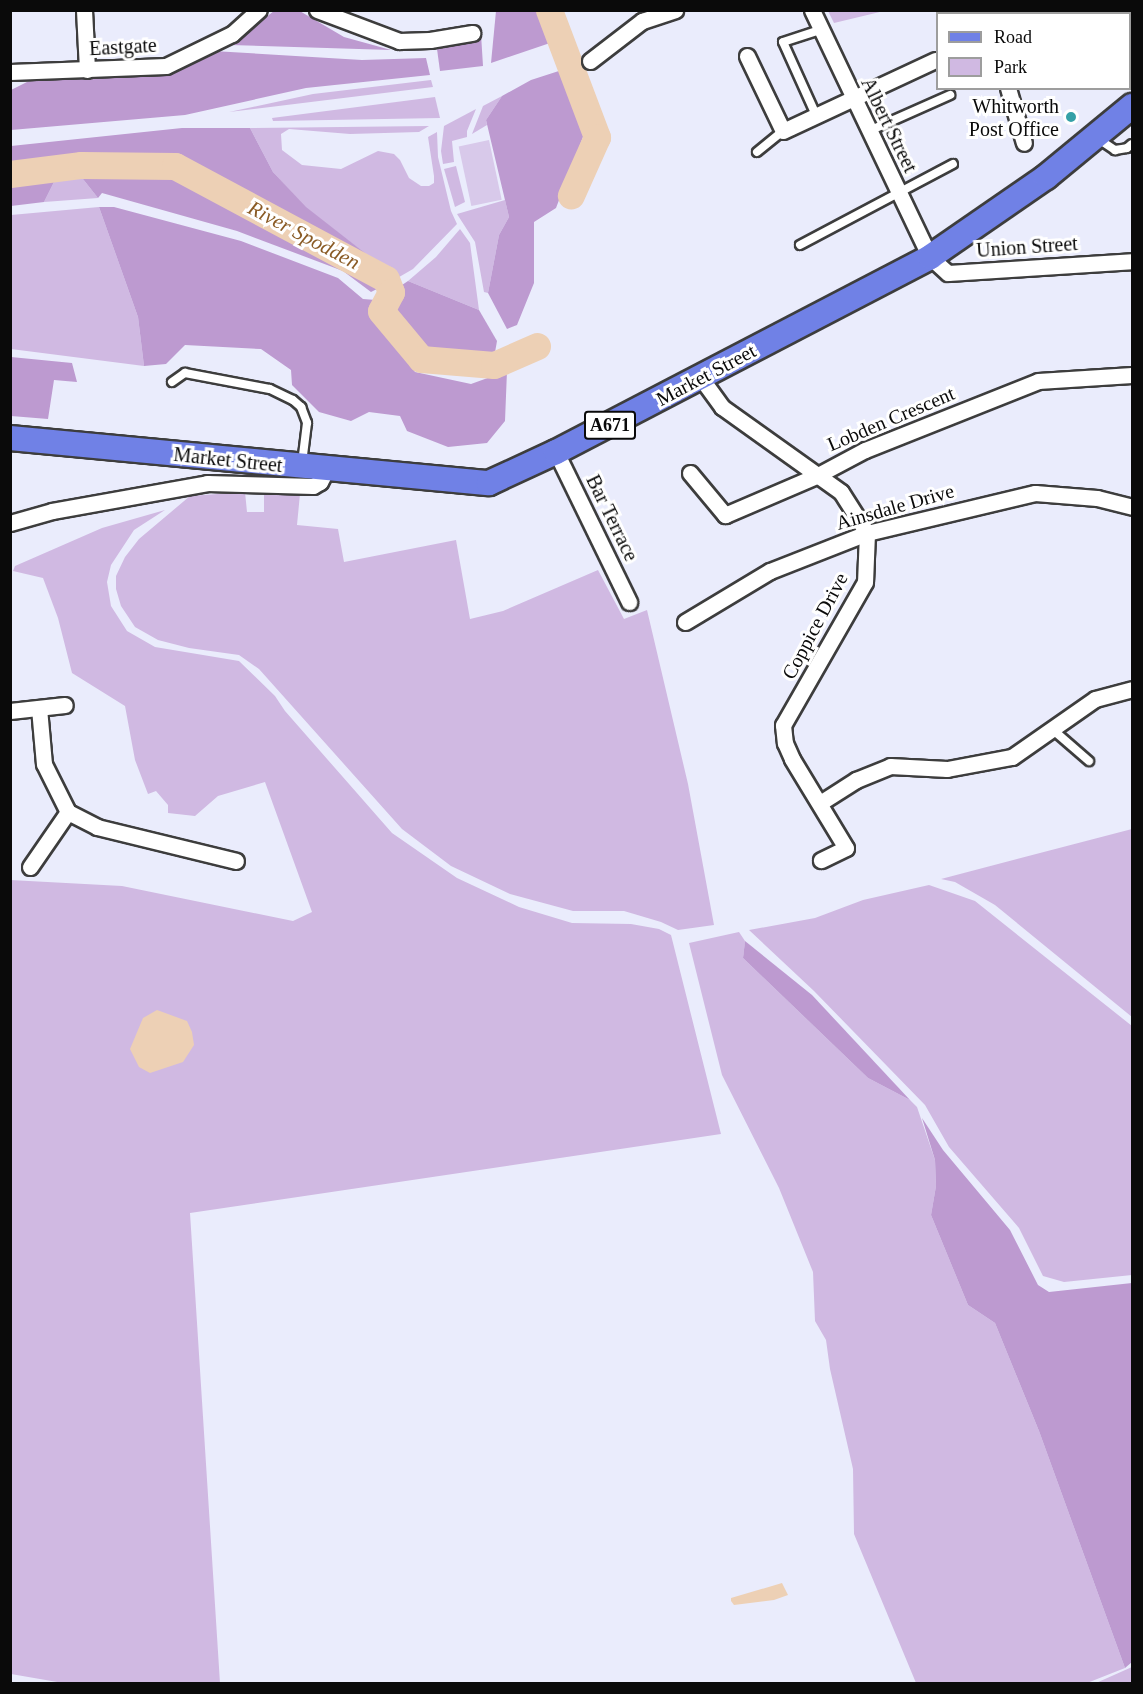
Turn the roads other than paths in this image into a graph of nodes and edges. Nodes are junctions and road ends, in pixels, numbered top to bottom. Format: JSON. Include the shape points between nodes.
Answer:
{"nodes":[{"id":1,"x":84,"y":10,"type":"edge"},
{"id":2,"x":259,"y":10,"type":"edge"},
{"id":3,"x":317,"y":10,"type":"edge"},
{"id":4,"x":675,"y":10,"type":"edge"},
{"id":5,"x":812,"y":10,"type":"edge"},
{"id":6,"x":821,"y":30,"type":"junction"},
{"id":7,"x":472,"y":33,"type":"dead end"},
{"id":8,"x":747,"y":56,"type":"dead end"},
{"id":9,"x":935,"y":60,"type":"dead end"},
{"id":10,"x":590,"y":61,"type":"dead end"},
{"id":11,"x":87,"y":70,"type":"junction"},
{"id":12,"x":10,"y":72,"type":"edge"},
{"id":13,"x":1009,"y":90,"type":"edge"},
{"id":14,"x":950,"y":95,"type":"dead end"},
{"id":15,"x":852,"y":98,"type":"junction"},
{"id":16,"x":1132,"y":106,"type":"edge"},
{"id":17,"x":816,"y":115,"type":"junction"},
{"id":18,"x":783,"y":130,"type":"junction"},
{"id":19,"x":868,"y":131,"type":"junction"},
{"id":20,"x":1095,"y":137,"type":"junction"},
{"id":21,"x":1024,"y":143,"type":"dead end"},
{"id":22,"x":1132,"y":144,"type":"edge"},
{"id":23,"x":757,"y":153,"type":"dead end"},
{"id":24,"x":953,"y":164,"type":"dead end"},
{"id":25,"x":898,"y":193,"type":"junction"},
{"id":26,"x":800,"y":245,"type":"dead end"},
{"id":27,"x":930,"y":257,"type":"junction"},
{"id":28,"x":1132,"y":261,"type":"edge"},
{"id":29,"x":1132,"y":375,"type":"edge"},
{"id":30,"x":701,"y":378,"type":"junction"},
{"id":31,"x":172,"y":382,"type":"dead end"},
{"id":32,"x":10,"y":438,"type":"edge"},
{"id":33,"x":556,"y":452,"type":"junction"},
{"id":34,"x":302,"y":468,"type":"junction"},
{"id":35,"x":327,"y":469,"type":"junction"},
{"id":36,"x":690,"y":473,"type":"dead end"},
{"id":37,"x":816,"y":476,"type":"junction"},
{"id":38,"x":1132,"y":507,"type":"edge"},
{"id":39,"x":10,"y":523,"type":"edge"},
{"id":40,"x":867,"y":533,"type":"junction"},
{"id":41,"x":629,"y":602,"type":"dead end"},
{"id":42,"x":685,"y":622,"type":"dead end"},
{"id":43,"x":1132,"y":689,"type":"edge"},
{"id":44,"x":65,"y":705,"type":"dead end"},
{"id":45,"x":39,"y":708,"type":"junction"},
{"id":46,"x":10,"y":711,"type":"edge"},
{"id":47,"x":1052,"y":729,"type":"junction"},
{"id":48,"x":1089,"y":761,"type":"dead end"},
{"id":49,"x":820,"y":803,"type":"junction"},
{"id":50,"x":68,"y":812,"type":"junction"},
{"id":51,"x":821,"y":860,"type":"dead end"},
{"id":52,"x":236,"y":861,"type":"dead end"},
{"id":53,"x":30,"y":867,"type":"dead end"}],
"edges":[{"from":1,"to":11,"type":"street"},
{"from":2,"to":11,"type":"street","name":"Eastgate","via":[[232,34],[166,66]]},
{"from":3,"to":7,"type":"street","via":[[399,41]]},
{"from":4,"to":10,"type":"street","via":[[642,21]]},
{"from":5,"to":6,"type":"street","name":"Albert Street"},
{"from":6,"to":15,"type":"street","name":"Albert Street"},
{"from":6,"to":17,"type":"lane","via":[[783,42]]},
{"from":8,"to":18,"type":"street"},
{"from":9,"to":15,"type":"street"},
{"from":11,"to":12,"type":"street","name":"Eastgate"},
{"from":13,"to":21,"type":"street"},
{"from":14,"to":19,"type":"lane"},
{"from":15,"to":17,"type":"street"},
{"from":15,"to":19,"type":"street","name":"Albert Street"},
{"from":16,"to":20,"type":"main road","name":"Market Street","number":"A671"},
{"from":17,"to":18,"type":"street"},
{"from":18,"to":23,"type":"lane"},
{"from":19,"to":25,"type":"street","name":"Albert Street"},
{"from":20,"to":22,"type":"lane","via":[[1115,150]]},
{"from":20,"to":27,"type":"main road","name":"Market Street","number":"A671","via":[[1046,177]]},
{"from":24,"to":25,"type":"lane"},
{"from":25,"to":26,"type":"lane"},
{"from":25,"to":27,"type":"street","name":"Albert Street"},
{"from":27,"to":28,"type":"street","name":"Union Street","via":[[948,273]]},
{"from":27,"to":30,"type":"main road","name":"Market Street","number":"A671"},
{"from":29,"to":37,"type":"street","name":"Lobden Crescent","via":[[1038,381],[865,450]]},
{"from":30,"to":33,"type":"main road","name":"Market Street","number":"A671"},
{"from":30,"to":37,"type":"street","via":[[722,407]]},
{"from":31,"to":34,"type":"lane","via":[[185,373],[270,389],[293,400],[301,407],[307,423]]},
{"from":32,"to":34,"type":"main road","name":"Market Street","number":"A671"},
{"from":33,"to":35,"type":"main road","name":"Market Street","number":"A671","via":[[489,483]]},
{"from":33,"to":41,"type":"street","name":"Bar Terrace"},
{"from":34,"to":35,"type":"main road","name":"Market Street","number":"A671"},
{"from":35,"to":39,"type":"street","via":[[313,486],[207,483],[52,511]]},
{"from":36,"to":37,"type":"street","name":"Lobden Crescent","via":[[724,515]]},
{"from":37,"to":40,"type":"street","via":[[841,492]]},
{"from":38,"to":40,"type":"street","name":"Ainsdale Drive","via":[[1098,498],[1035,493]]},
{"from":40,"to":42,"type":"street","name":"Ainsdale Drive","via":[[770,572]]},
{"from":40,"to":49,"type":"street","name":"Coppice Drive","via":[[865,582],[783,724],[784,743]]},
{"from":43,"to":47,"type":"street","via":[[1095,699]]},
{"from":44,"to":45,"type":"street"},
{"from":45,"to":46,"type":"street"},
{"from":45,"to":50,"type":"street","via":[[44,764]]},
{"from":47,"to":48,"type":"lane"},
{"from":47,"to":49,"type":"street","via":[[1012,757],[947,769],[890,766],[856,780]]},
{"from":49,"to":51,"type":"street","name":"Coppice Drive","via":[[846,848]]},
{"from":50,"to":52,"type":"street","via":[[97,827]]},
{"from":50,"to":53,"type":"street"}]}
